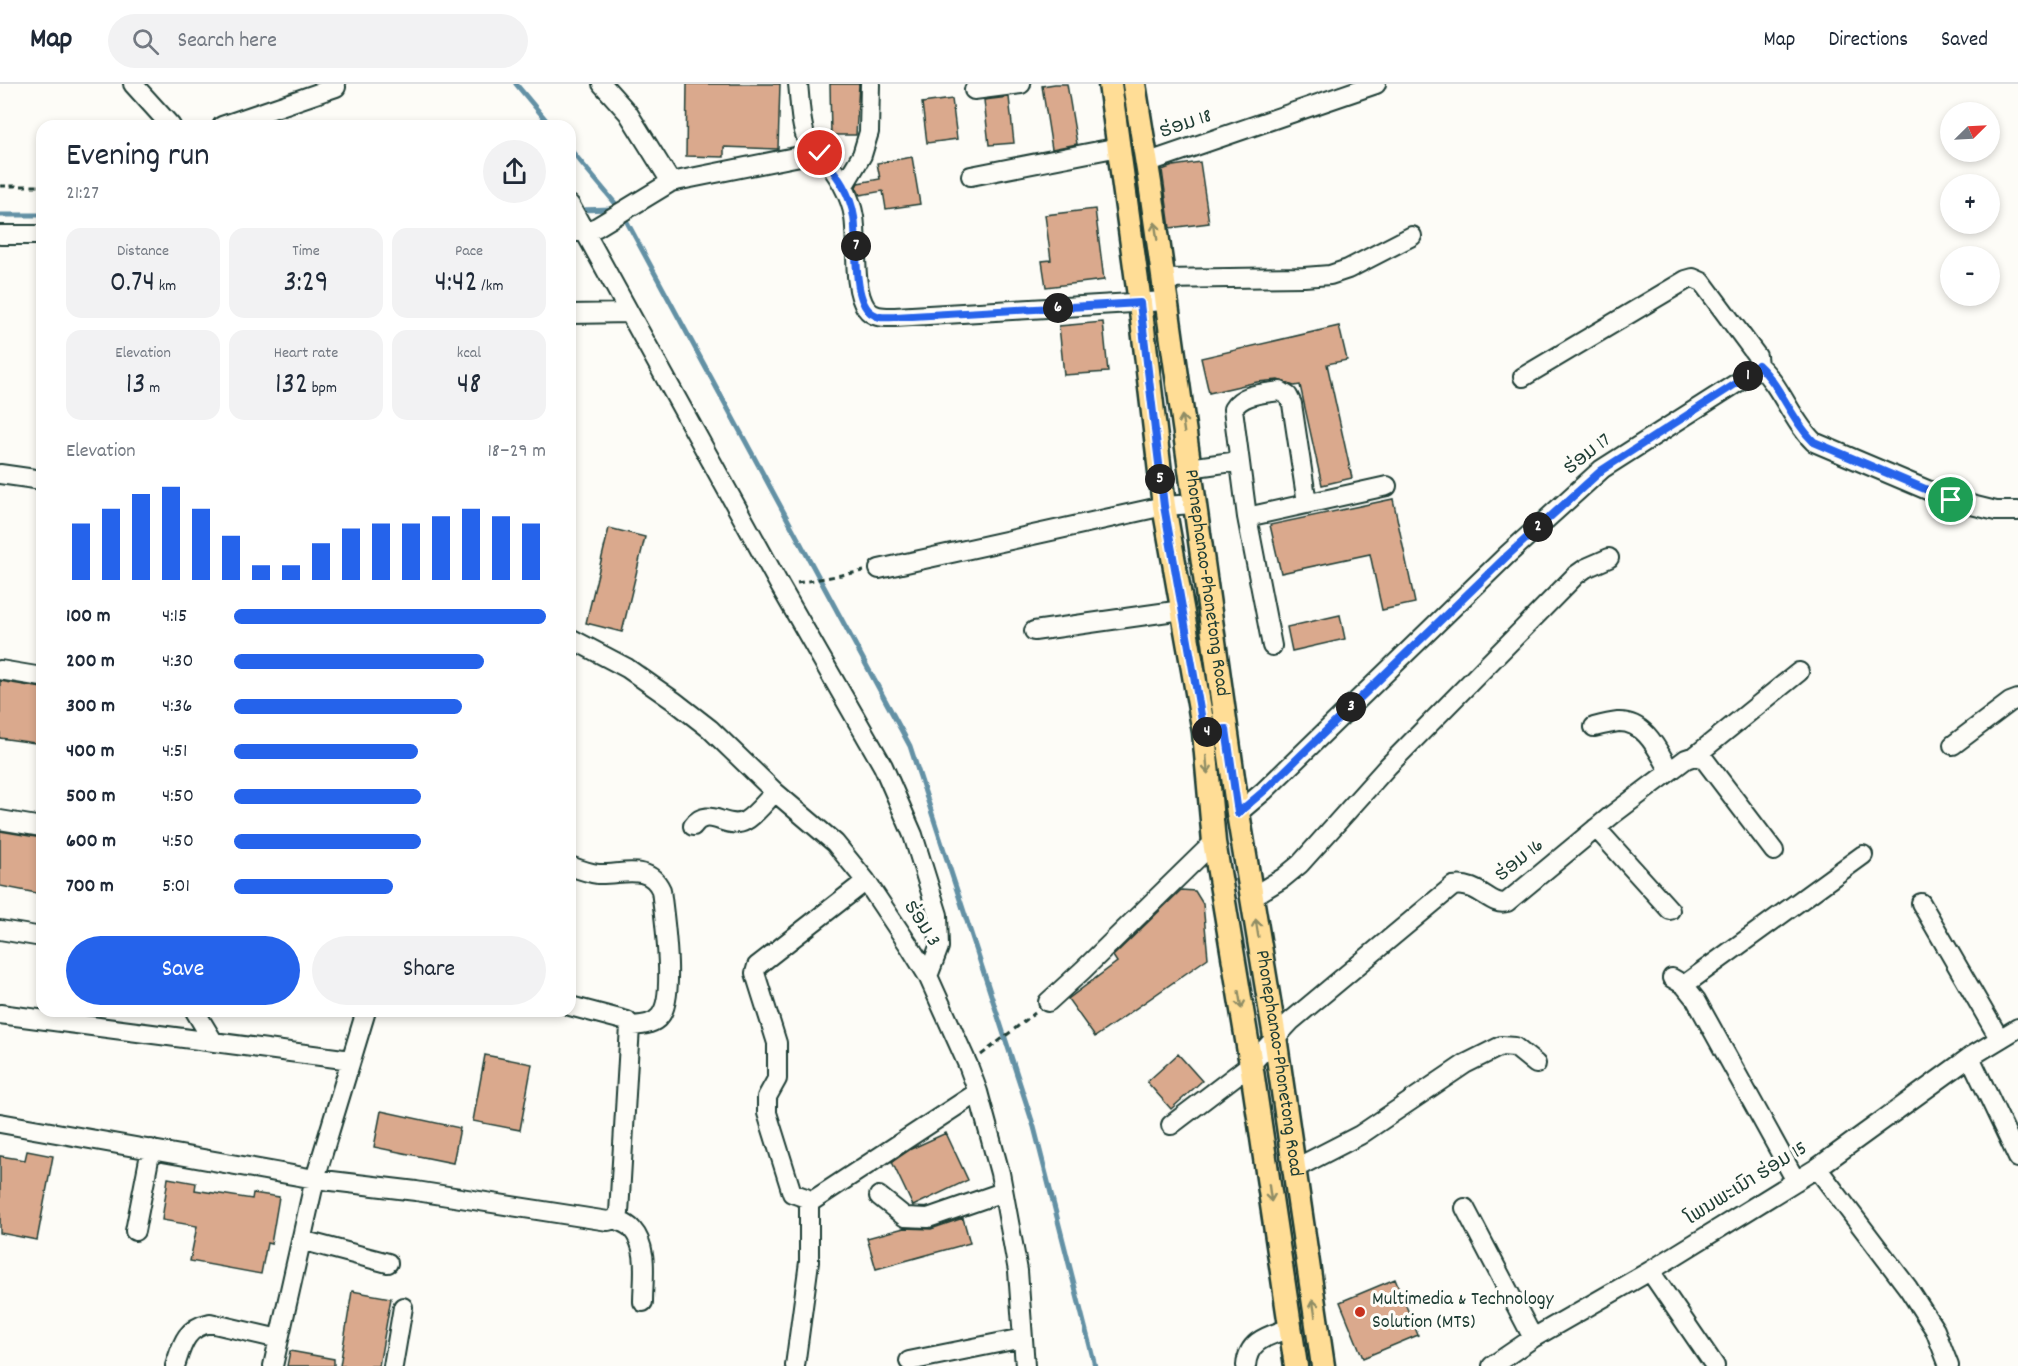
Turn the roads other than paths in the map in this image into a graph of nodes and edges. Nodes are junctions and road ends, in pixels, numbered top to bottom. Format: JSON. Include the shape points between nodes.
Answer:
{"nodes":[{"id":1,"x":602,"y":84,"type":"edge"},
{"id":2,"x":798,"y":84,"type":"edge"},
{"id":3,"x":870,"y":84,"type":"edge"},
{"id":4,"x":1022,"y":84,"type":"edge"},
{"id":5,"x":1110,"y":84,"type":"edge"},
{"id":6,"x":1134,"y":84,"type":"edge"},
{"id":7,"x":1376,"y":84,"type":"edge"},
{"id":8,"x":138,"y":86,"type":"edge"},
{"id":9,"x":336,"y":87,"type":"dead end"},
{"id":10,"x":974,"y":90,"type":"dead end"},
{"id":11,"x":166,"y":120,"type":"edge"},
{"id":12,"x":240,"y":120,"type":"edge"},
{"id":13,"x":1119,"y":147,"type":"junction"},
{"id":14,"x":820,"y":153,"type":"junction"},
{"id":15,"x":1146,"y":163,"type":"junction"},
{"id":16,"x":971,"y":176,"type":"dead end"},
{"id":17,"x":667,"y":185,"type":"junction"},
{"id":18,"x":844,"y":185,"type":"junction"},
{"id":19,"x":580,"y":223,"type":"edge"},
{"id":20,"x":0,"y":235,"type":"edge"},
{"id":21,"x":36,"y":235,"type":"edge"},
{"id":22,"x":1412,"y":237,"type":"dead end"},
{"id":23,"x":1164,"y":290,"type":"junction"},
{"id":24,"x":1140,"y":303,"type":"junction"},
{"id":25,"x":629,"y":313,"type":"junction"},
{"id":26,"x":576,"y":314,"type":"edge"},
{"id":27,"x":1758,"y":365,"type":"junction"},
{"id":28,"x":1523,"y":377,"type":"dead end"},
{"id":29,"x":1239,"y":461,"type":"junction"},
{"id":30,"x":1189,"y":468,"type":"junction"},
{"id":31,"x":0,"y":474,"type":"edge"},
{"id":32,"x":36,"y":479,"type":"edge"},
{"id":33,"x":1387,"y":486,"type":"dead end"},
{"id":34,"x":1307,"y":503,"type":"junction"},
{"id":35,"x":1194,"y":504,"type":"junction"},
{"id":36,"x":1164,"y":506,"type":"junction"},
{"id":37,"x":2018,"y":511,"type":"edge"},
{"id":38,"x":1247,"y":517,"type":"junction"},
{"id":39,"x":1609,"y":558,"type":"dead end"},
{"id":40,"x":879,"y":569,"type":"road end"},
{"id":41,"x":1182,"y":610,"type":"junction"},
{"id":42,"x":1035,"y":631,"type":"dead end"},
{"id":43,"x":576,"y":641,"type":"edge"},
{"id":44,"x":1272,"y":646,"type":"dead end"},
{"id":45,"x":0,"y":670,"type":"edge"},
{"id":46,"x":1799,"y":672,"type":"dead end"},
{"id":47,"x":36,"y":676,"type":"edge"},
{"id":48,"x":2018,"y":699,"type":"edge"},
{"id":49,"x":1594,"y":727,"type":"dead end"},
{"id":50,"x":1226,"y":729,"type":"junction"},
{"id":51,"x":1204,"y":732,"type":"junction"},
{"id":52,"x":1953,"y":745,"type":"dead end"},
{"id":53,"x":1695,"y":756,"type":"junction"},
{"id":54,"x":1670,"y":771,"type":"junction"},
{"id":55,"x":775,"y":792,"type":"junction"},
{"id":56,"x":1238,"y":813,"type":"junction"},
{"id":57,"x":0,"y":820,"type":"edge"},
{"id":58,"x":36,"y":825,"type":"edge"},
{"id":59,"x":693,"y":826,"type":"dead end"},
{"id":60,"x":1596,"y":828,"type":"junction"},
{"id":61,"x":1214,"y":842,"type":"junction"},
{"id":62,"x":1774,"y":851,"type":"dead end"},
{"id":63,"x":1863,"y":855,"type":"dead end"},
{"id":64,"x":576,"y":868,"type":"edge"},
{"id":65,"x":866,"y":881,"type":"junction"},
{"id":66,"x":1252,"y":897,"type":"junction"},
{"id":67,"x":1921,"y":903,"type":"dead end"},
{"id":68,"x":1670,"y":910,"type":"dead end"},
{"id":69,"x":0,"y":930,"type":"edge"},
{"id":70,"x":36,"y":936,"type":"edge"},
{"id":71,"x":928,"y":976,"type":"junction"},
{"id":72,"x":1048,"y":1002,"type":"road end"},
{"id":73,"x":576,"y":1008,"type":"edge"},
{"id":74,"x":0,"y":1014,"type":"edge"},
{"id":75,"x":199,"y":1017,"type":"edge"},
{"id":76,"x":364,"y":1017,"type":"edge"},
{"id":77,"x":630,"y":1026,"type":"junction"},
{"id":78,"x":2018,"y":1028,"type":"edge"},
{"id":79,"x":1275,"y":1037,"type":"junction"},
{"id":80,"x":1999,"y":1038,"type":"junction"},
{"id":81,"x":213,"y":1041,"type":"junction"},
{"id":82,"x":1970,"y":1057,"type":"junction"},
{"id":83,"x":351,"y":1060,"type":"junction"},
{"id":84,"x":1251,"y":1064,"type":"junction"},
{"id":85,"x":1536,"y":1064,"type":"dead end"},
{"id":86,"x":978,"y":1092,"type":"junction"},
{"id":87,"x":0,"y":1123,"type":"edge"},
{"id":88,"x":1171,"y":1125,"type":"dead end"},
{"id":89,"x":151,"y":1149,"type":"junction"},
{"id":90,"x":2018,"y":1158,"type":"edge"},
{"id":91,"x":1817,"y":1168,"type":"junction"},
{"id":92,"x":1294,"y":1169,"type":"junction"},
{"id":93,"x":315,"y":1179,"type":"junction"},
{"id":94,"x":1796,"y":1181,"type":"junction"},
{"id":95,"x":1003,"y":1192,"type":"junction"},
{"id":96,"x":879,"y":1196,"type":"dead end"},
{"id":97,"x":809,"y":1203,"type":"junction"},
{"id":98,"x":1465,"y":1208,"type":"dead end"},
{"id":99,"x":615,"y":1219,"type":"junction"},
{"id":100,"x":135,"y":1231,"type":"dead end"},
{"id":101,"x":301,"y":1240,"type":"junction"},
{"id":102,"x":388,"y":1263,"type":"dead end"},
{"id":103,"x":1650,"y":1271,"type":"junction"},
{"id":104,"x":643,"y":1302,"type":"dead end"},
{"id":105,"x":403,"y":1307,"type":"dead end"},
{"id":106,"x":1290,"y":1328,"type":"junction"},
{"id":107,"x":1023,"y":1338,"type":"junction"},
{"id":108,"x":1533,"y":1338,"type":"junction"},
{"id":109,"x":279,"y":1339,"type":"junction"},
{"id":110,"x":909,"y":1361,"type":"dead end"},
{"id":111,"x":174,"y":1366,"type":"edge"},
{"id":112,"x":273,"y":1366,"type":"edge"},
{"id":113,"x":393,"y":1366,"type":"edge"},
{"id":114,"x":795,"y":1366,"type":"edge"},
{"id":115,"x":1025,"y":1366,"type":"edge"},
{"id":116,"x":1246,"y":1366,"type":"edge"},
{"id":117,"x":1296,"y":1366,"type":"edge"},
{"id":118,"x":1323,"y":1366,"type":"edge"},
{"id":119,"x":1492,"y":1366,"type":"edge"},
{"id":120,"x":1716,"y":1366,"type":"edge"},
{"id":121,"x":1949,"y":1366,"type":"edge"}],
"edges":[{"from":1,"to":17,"type":"street","via":[[628,113]]},
{"from":2,"to":14,"type":"street","via":[[804,132]]},
{"from":3,"to":18,"type":"street","via":[[869,132],[862,155]]},
{"from":4,"to":10,"type":"street"},
{"from":5,"to":13,"type":"main road","name":"Phonephanao-Phonetong Road"},
{"from":6,"to":15,"type":"main road","name":"Phonephanao-Phonetong Road"},
{"from":7,"to":15,"type":"street","name":"ຮ່ອມ 18"},
{"from":8,"to":11,"type":"street"},
{"from":9,"to":12,"type":"street"},
{"from":13,"to":16,"type":"street"},
{"from":13,"to":24,"type":"main road","name":"Phonephanao-Phonetong Road"},
{"from":14,"to":17,"type":"street"},
{"from":14,"to":18,"type":"street"},
{"from":23,"to":15,"type":"main road","name":"Phonephanao-Phonetong Road","one_way":true},
{"from":17,"to":19,"type":"street"},
{"from":18,"to":24,"type":"street","via":[[854,216],[860,294],[867,311],[881,318]]},
{"from":19,"to":25,"type":"street"},
{"from":20,"to":21,"type":"street"},
{"from":22,"to":23,"type":"street","via":[[1330,275]]},
{"from":23,"to":24,"type":"street"},
{"from":30,"to":23,"type":"main road","name":"Phonephanao-Phonetong Road","one_way":true},
{"from":24,"to":36,"type":"main road","name":"Phonephanao-Phonetong Road"},
{"from":25,"to":26,"type":"street"},
{"from":25,"to":71,"type":"street","via":[[884,766],[913,835],[938,915],[939,947]]},
{"from":27,"to":28,"type":"street","via":[[1757,356],[1702,282],[1693,278]]},
{"from":27,"to":37,"type":"street","via":[[1771,377],[1814,442],[1951,500],[1996,511]]},
{"from":27,"to":56,"type":"street","name":"ຮ່ອມ 17","via":[[1751,374],[1602,470]]},
{"from":29,"to":30,"type":"street"},
{"from":29,"to":34,"type":"street","via":[[1233,409],[1245,397],[1280,391],[1292,405]]},
{"from":29,"to":38,"type":"street"},
{"from":30,"to":35,"type":"main road","name":"Phonephanao-Phonetong Road"},
{"from":31,"to":32,"type":"street"},
{"from":33,"to":34,"type":"street"},
{"from":34,"to":38,"type":"street"},
{"from":35,"to":36,"type":"street"},
{"from":35,"to":50,"type":"main road","name":"Phonephanao-Phonetong Road"},
{"from":36,"to":40,"type":"street"},
{"from":36,"to":41,"type":"main road","name":"Phonephanao-Phonetong Road"},
{"from":38,"to":44,"type":"street"},
{"from":39,"to":66,"type":"street","via":[[1576,575],[1388,766],[1300,864]]},
{"from":41,"to":42,"type":"street"},
{"from":41,"to":51,"type":"main road","name":"Phonephanao-Phonetong Road"},
{"from":43,"to":55,"type":"street","name":"ຮ່ອມ 3","via":[[627,668],[674,701],[710,729]]},
{"from":45,"to":47,"type":"street"},
{"from":46,"to":53,"type":"street","name":"ຮ່ອມ 16"},
{"from":48,"to":52,"type":"street"},
{"from":49,"to":54,"type":"street","via":[[1617,722],[1631,724],[1648,735]]},
{"from":50,"to":51,"type":"main road"},
{"from":50,"to":56,"type":"main road","name":"Phonephanao-Phonetong Road"},
{"from":51,"to":61,"type":"main road","name":"Phonephanao-Phonetong Road","one_way":true},
{"from":53,"to":54,"type":"street","name":"ຮ່ອມ 16"},
{"from":53,"to":62,"type":"street","via":[[1704,759]]},
{"from":54,"to":60,"type":"street","name":"ຮ່ອມ 16"},
{"from":55,"to":59,"type":"street","via":[[743,822],[734,824],[705,817]]},
{"from":55,"to":65,"type":"street","name":"ຮ່ອມ 3","via":[[835,843]]},
{"from":56,"to":66,"type":"main road","name":"Phonephanao-Phonetong Road"},
{"from":57,"to":58,"type":"street"},
{"from":60,"to":68,"type":"street"},
{"from":60,"to":79,"type":"street","name":"ຮ່ອມ 16","via":[[1507,902],[1497,903],[1474,887],[1453,886]]},
{"from":61,"to":72,"type":"street"},
{"from":61,"to":84,"type":"main road","name":"Phonephanao-Phonetong Road","one_way":true},
{"from":63,"to":94,"type":"street","via":[[1678,982],[1696,1000]]},
{"from":64,"to":77,"type":"street","via":[[595,874],[643,873],[657,880],[661,890],[669,978],[667,1001],[662,1015],[651,1024]]},
{"from":65,"to":71,"type":"street","name":"ຮ່ອມ 3"},
{"from":65,"to":97,"type":"street","via":[[757,966],[755,973],[777,1043],[777,1079],[767,1097],[767,1113],[792,1193]]},
{"from":79,"to":66,"type":"main road","name":"Phonephanao-Phonetong Road","one_way":true},
{"from":67,"to":80,"type":"street"},
{"from":69,"to":70,"type":"street"},
{"from":71,"to":86,"type":"street","name":"ຮ່ອມ 3"},
{"from":73,"to":77,"type":"street","via":[[627,1021]]},
{"from":74,"to":81,"type":"street"},
{"from":75,"to":81,"type":"street"},
{"from":76,"to":83,"type":"street"},
{"from":77,"to":99,"type":"street","via":[[619,1213]]},
{"from":78,"to":80,"type":"street","name":"ໂພນພະເນົາ ຮ່ອມ 15"},
{"from":79,"to":84,"type":"street","name":"ຮ່ອມ 16"},
{"from":79,"to":92,"type":"main road","name":"Phonephanao-Phonetong Road"},
{"from":80,"to":82,"type":"street","name":"ໂພນພະເນົາ ຮ່ອມ 15"},
{"from":81,"to":83,"type":"street"},
{"from":82,"to":90,"type":"street"},
{"from":82,"to":91,"type":"street","name":"ໂພນພະເນົາ ຮ່ອມ 15"},
{"from":83,"to":93,"type":"street"},
{"from":84,"to":88,"type":"street","name":"ຮ່ອມ 16"},
{"from":84,"to":106,"type":"main road","name":"Phonephanao-Phonetong Road","one_way":true},
{"from":85,"to":92,"type":"street","via":[[1515,1047],[1501,1046],[1465,1064],[1360,1135]]},
{"from":86,"to":95,"type":"street","name":"ຮ່ອມ 3"},
{"from":86,"to":97,"type":"street"},
{"from":87,"to":89,"type":"street"},
{"from":89,"to":93,"type":"street"},
{"from":89,"to":100,"type":"street"},
{"from":91,"to":94,"type":"street","name":"ໂພນພະເນົາ ຮ່ອມ 15"},
{"from":91,"to":121,"type":"street","via":[[1908,1288],[1935,1330]]},
{"from":118,"to":92,"type":"main road","name":"Phonephanao-Phonetong Road","one_way":true},
{"from":93,"to":99,"type":"street"},
{"from":93,"to":101,"type":"street"},
{"from":94,"to":103,"type":"street","name":"ໂພນພະເນົາ ຮ່ອມ 15"},
{"from":95,"to":96,"type":"street","via":[[928,1218],[904,1217]]},
{"from":95,"to":107,"type":"street","name":"ຮ່ອມ 3","via":[[1018,1271]]},
{"from":97,"to":114,"type":"street","via":[[809,1262]]},
{"from":98,"to":108,"type":"street"},
{"from":99,"to":104,"type":"street","via":[[630,1227],[638,1239],[643,1254]]},
{"from":101,"to":102,"type":"street"},
{"from":101,"to":109,"type":"street"},
{"from":103,"to":108,"type":"street","name":"ໂພນພະເນົາ ຮ່ອມ 15"},
{"from":103,"to":120,"type":"street"},
{"from":105,"to":113,"type":"street"},
{"from":106,"to":116,"type":"street","via":[[1251,1347]]},
{"from":106,"to":117,"type":"main road","name":"Phonephanao-Phonetong Road"},
{"from":107,"to":110,"type":"street"},
{"from":107,"to":115,"type":"street","name":"ຮ່ອມ 3"},
{"from":108,"to":119,"type":"street","name":"ໂພນພະເນົາ ຮ່ອມ 15"},
{"from":109,"to":111,"type":"street","via":[[210,1323],[199,1325],[184,1340]]},
{"from":109,"to":112,"type":"street"}]}
